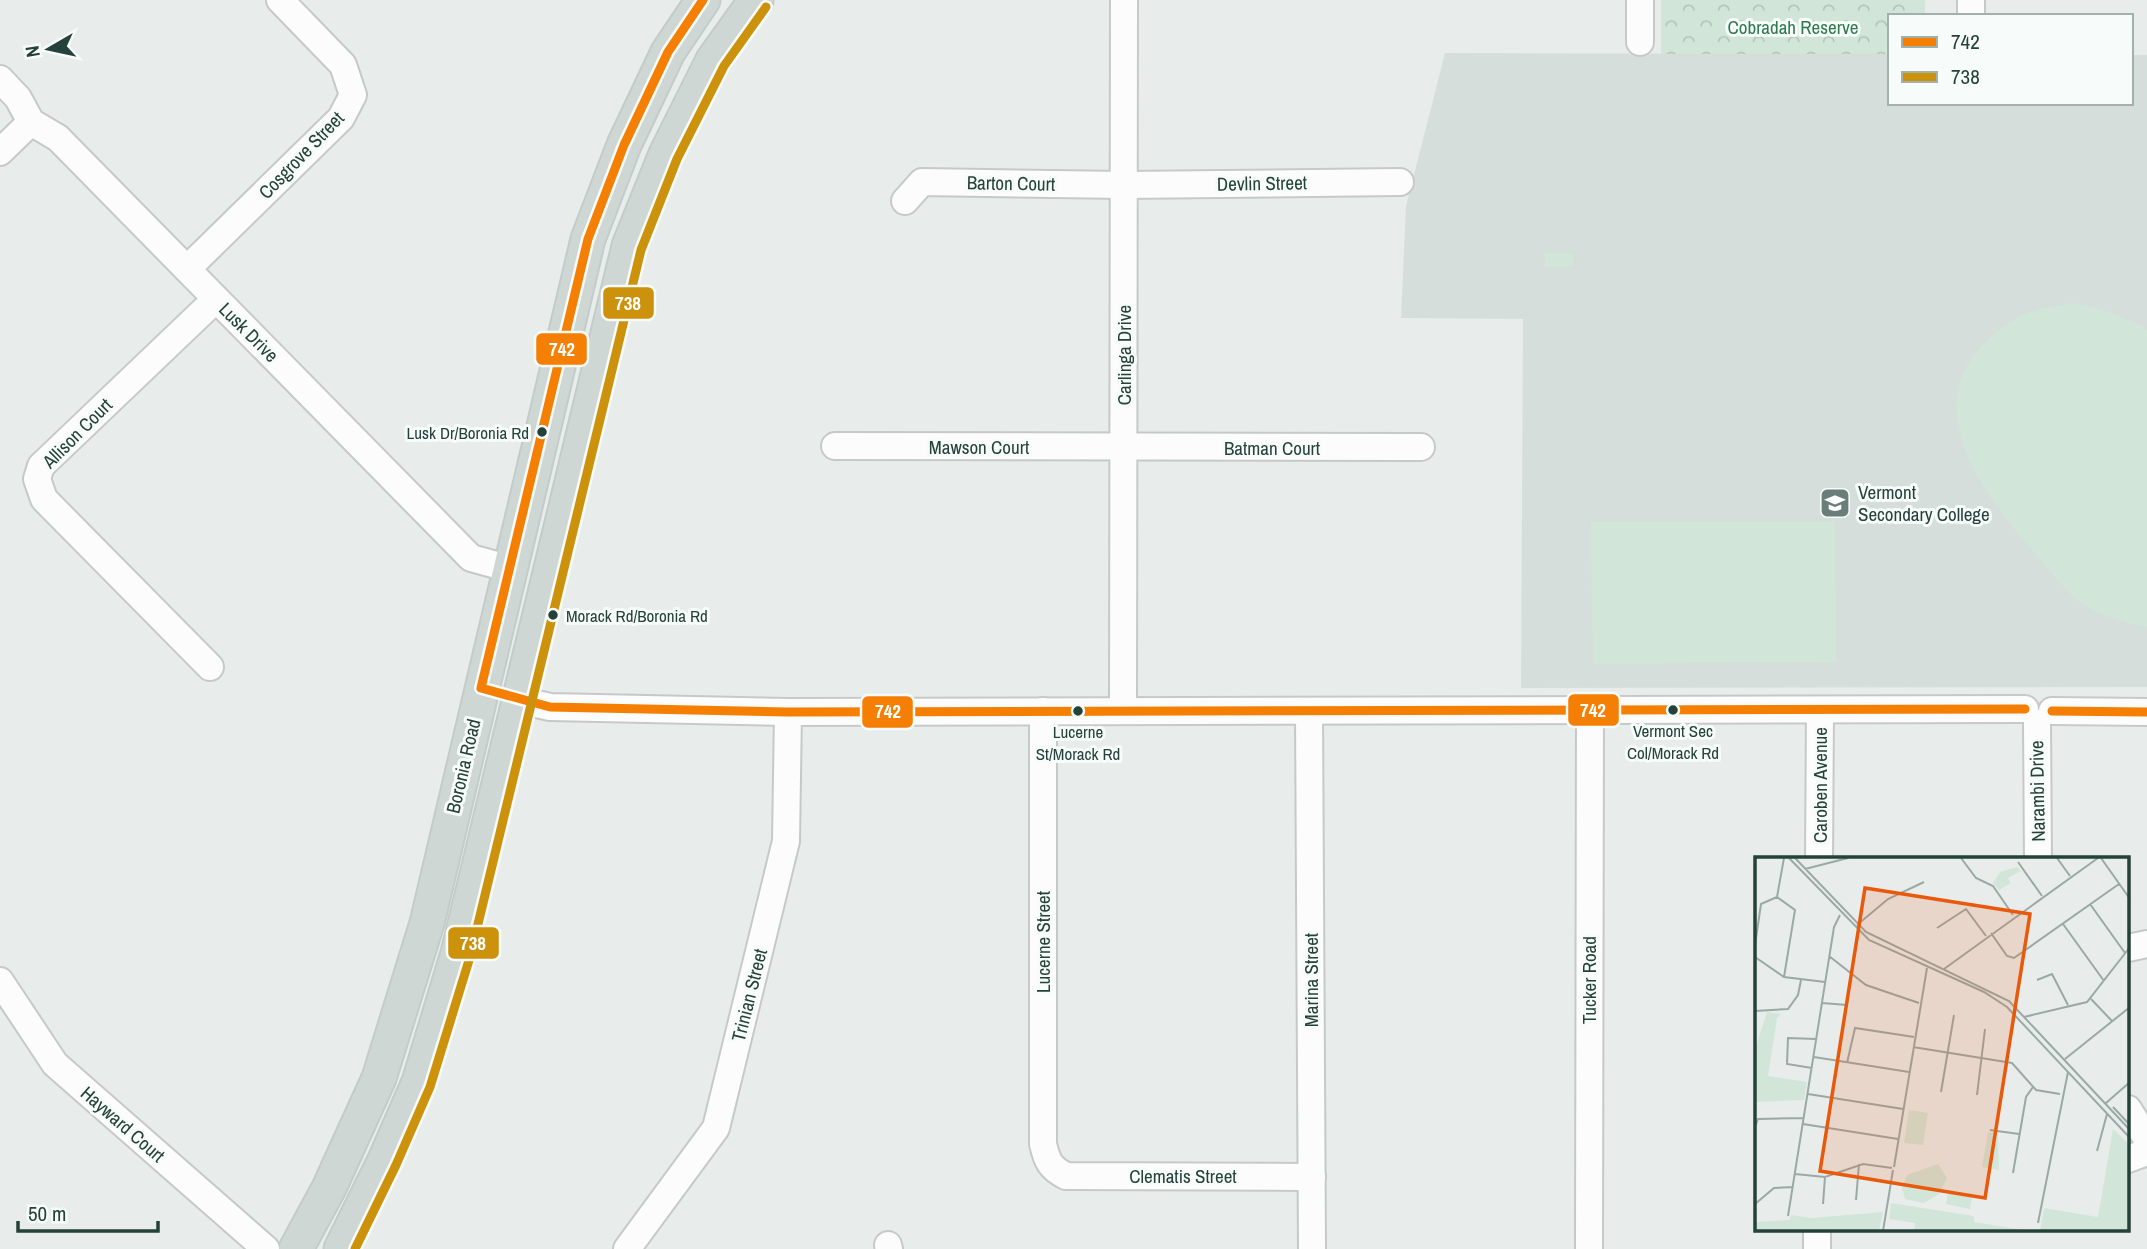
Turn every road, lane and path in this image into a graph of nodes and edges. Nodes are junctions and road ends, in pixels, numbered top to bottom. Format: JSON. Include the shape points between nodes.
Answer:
{"nodes":[{"id":1,"x":280,"y":0,"type":"edge"},
{"id":2,"x":703,"y":0,"type":"edge"},
{"id":3,"x":756,"y":0,"type":"edge"},
{"id":4,"x":1124,"y":0,"type":"edge"},
{"id":5,"x":1640,"y":0,"type":"edge"},
{"id":6,"x":1640,"y":42,"type":"dead end"},
{"id":7,"x":0,"y":79,"type":"edge"},
{"id":8,"x":31,"y":122,"type":"junction"},
{"id":9,"x":0,"y":152,"type":"edge"},
{"id":10,"x":1400,"y":182,"type":"dead end"},
{"id":11,"x":1124,"y":185,"type":"junction"},
{"id":12,"x":905,"y":201,"type":"dead end"},
{"id":13,"x":187,"y":269,"type":"junction"},
{"id":14,"x":216,"y":299,"type":"junction"},
{"id":15,"x":835,"y":446,"type":"dead end"},
{"id":16,"x":1421,"y":447,"type":"dead end"},
{"id":17,"x":1123,"y":448,"type":"junction"},
{"id":18,"x":511,"y":569,"type":"junction"},
{"id":19,"x":549,"y":577,"type":"junction"},
{"id":20,"x":210,"y":667,"type":"dead end"},
{"id":21,"x":481,"y":688,"type":"junction"},
{"id":22,"x":519,"y":700,"type":"junction"},
{"id":23,"x":1123,"y":710,"type":"junction"},
{"id":24,"x":1042,"y":711,"type":"junction"},
{"id":25,"x":1309,"y":711,"type":"junction"},
{"id":26,"x":1820,"y":711,"type":"junction"},
{"id":27,"x":788,"y":712,"type":"junction"},
{"id":28,"x":1590,"y":712,"type":"junction"},
{"id":29,"x":2147,"y":712,"type":"edge"},
{"id":30,"x":2038,"y":714,"type":"junction"},
{"id":31,"x":1819,"y":857,"type":"edge"},
{"id":32,"x":2038,"y":857,"type":"edge"},
{"id":33,"x":0,"y":981,"type":"edge"},
{"id":34,"x":2130,"y":1112,"type":"edge"},
{"id":35,"x":2147,"y":1139,"type":"edge"},
{"id":36,"x":2147,"y":1152,"type":"edge"},
{"id":37,"x":2130,"y":1158,"type":"edge"},
{"id":38,"x":1055,"y":1171,"type":"joint"},
{"id":39,"x":1312,"y":1177,"type":"junction"},
{"id":40,"x":266,"y":1249,"type":"edge"},
{"id":41,"x":296,"y":1249,"type":"edge"},
{"id":42,"x":341,"y":1249,"type":"edge"},
{"id":43,"x":627,"y":1249,"type":"edge"},
{"id":44,"x":1312,"y":1249,"type":"edge"},
{"id":45,"x":1589,"y":1249,"type":"edge"}],
"edges":[{"from":1,"to":13,"type":"street","name":"Cosgrove Street","via":[[343,65],[353,95],[341,118]]},
{"from":2,"to":18,"type":"main road","name":"Boronia Road","via":[[668,52],[589,239]]},
{"from":3,"to":19,"type":"main road","name":"Boronia Road","via":[[713,60],[666,154],[629,246]]},
{"from":4,"to":11,"type":"street","name":"Carlinga Drive"},
{"from":5,"to":6,"type":"street"},
{"from":7,"to":8,"type":"street","name":"Lusk Drive"},
{"from":8,"to":9,"type":"street"},
{"from":8,"to":13,"type":"street","name":"Lusk Drive","via":[[58,138]]},
{"from":10,"to":11,"type":"street","name":"Devlin Street"},
{"from":11,"to":12,"type":"street","name":"Barton Court","via":[[922,182]]},
{"from":11,"to":17,"type":"street","name":"Carlinga Drive"},
{"from":13,"to":14,"type":"street","name":"Lusk Drive"},
{"from":14,"to":18,"type":"street","name":"Lusk Drive","via":[[471,558]]},
{"from":14,"to":20,"type":"street","name":"Allison Court","via":[[41,466],[37,480],[44,499]]},
{"from":15,"to":17,"type":"street","name":"Mawson Court"},
{"from":16,"to":17,"type":"street","name":"Batman Court"},
{"from":17,"to":23,"type":"street","name":"Carlinga Drive"},
{"from":18,"to":19,"type":"main road"},
{"from":18,"to":21,"type":"main road","name":"Boronia Road"},
{"from":19,"to":22,"type":"main road","name":"Boronia Road"},
{"from":21,"to":22,"type":"main road"},
{"from":21,"to":41,"type":"main road","name":"Boronia Road","via":[[427,923],[379,1078]]},
{"from":22,"to":27,"type":"street","via":[[550,707]]},
{"from":22,"to":42,"type":"main road","name":"Boronia Road","via":[[458,953],[419,1082]]},
{"from":23,"to":24,"type":"street"},
{"from":23,"to":25,"type":"street"},
{"from":24,"to":27,"type":"street"},
{"from":24,"to":38,"type":"street","name":"Lucerne Street","via":[[1043,1144],[1046,1161]]},
{"from":25,"to":28,"type":"street"},
{"from":25,"to":39,"type":"street","name":"Marina Street"},
{"from":26,"to":28,"type":"street"},
{"from":26,"to":30,"type":"street"},
{"from":26,"to":31,"type":"street","name":"Caroben Avenue"},
{"from":27,"to":43,"type":"street","name":"Trinian Street","via":[[786,841],[716,1128]]},
{"from":28,"to":45,"type":"street","name":"Tucker Road"},
{"from":29,"to":30,"type":"street"},
{"from":30,"to":32,"type":"street","name":"Narambi Drive"},
{"from":33,"to":40,"type":"street","name":"Hayward Court","via":[[55,1064]]},
{"from":34,"to":35,"type":"street"},
{"from":36,"to":37,"type":"street"},
{"from":38,"to":39,"type":"street","name":"Clematis Street","via":[[1066,1176]]},
{"from":39,"to":44,"type":"street","name":"Marina Street"}]}
